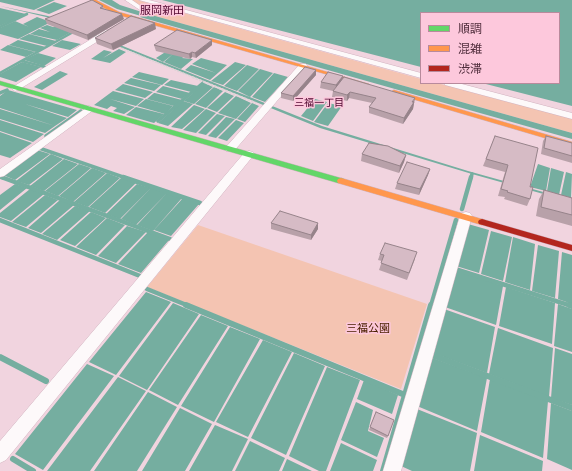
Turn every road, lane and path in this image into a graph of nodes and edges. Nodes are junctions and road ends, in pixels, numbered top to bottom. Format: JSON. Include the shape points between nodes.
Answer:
{"nodes":[{"id":1,"x":92,"y":0,"type":"edge"},
{"id":2,"x":128,"y":0,"type":"edge"},
{"id":3,"x":142,"y":0,"type":"edge"},
{"id":4,"x":132,"y":18,"type":"junction"},
{"id":5,"x":114,"y":29,"type":"edge"},
{"id":6,"x":119,"y":47,"type":"edge"},
{"id":7,"x":303,"y":66,"type":"junction"},
{"id":8,"x":420,"y":76,"type":"edge"},
{"id":9,"x":0,"y":83,"type":"edge"},
{"id":10,"x":452,"y":84,"type":"edge"},
{"id":11,"x":15,"y":88,"type":"junction"},
{"id":12,"x":268,"y":106,"type":"junction"},
{"id":13,"x":89,"y":109,"type":"junction"},
{"id":14,"x":572,"y":116,"type":"edge"},
{"id":15,"x":572,"y":144,"type":"edge"},
{"id":16,"x":230,"y":149,"type":"junction"},
{"id":17,"x":249,"y":154,"type":"junction"},
{"id":18,"x":0,"y":174,"type":"edge"},
{"id":19,"x":466,"y":216,"type":"junction"},
{"id":20,"x":572,"y":248,"type":"edge"},
{"id":21,"x":0,"y":454,"type":"edge"},
{"id":22,"x":392,"y":471,"type":"edge"}],
"edges":[{"from":1,"to":4,"type":"street","via":[[109,10]]},
{"from":2,"to":4,"type":"street","via":[[145,11]]},
{"from":3,"to":8,"type":"street"},
{"from":4,"to":7,"type":"street"},
{"from":5,"to":11,"type":"street"},
{"from":6,"to":12,"type":"path"},
{"from":7,"to":12,"type":"street"},
{"from":7,"to":15,"type":"street"},
{"from":9,"to":11,"type":"street"},
{"from":10,"to":14,"type":"street"},
{"from":11,"to":13,"type":"street"},
{"from":12,"to":16,"type":"street"},
{"from":13,"to":16,"type":"street"},
{"from":13,"to":18,"type":"street"},
{"from":16,"to":17,"type":"street"},
{"from":17,"to":19,"type":"street"},
{"from":17,"to":21,"type":"street"},
{"from":19,"to":20,"type":"street"},
{"from":19,"to":22,"type":"street"}]}
